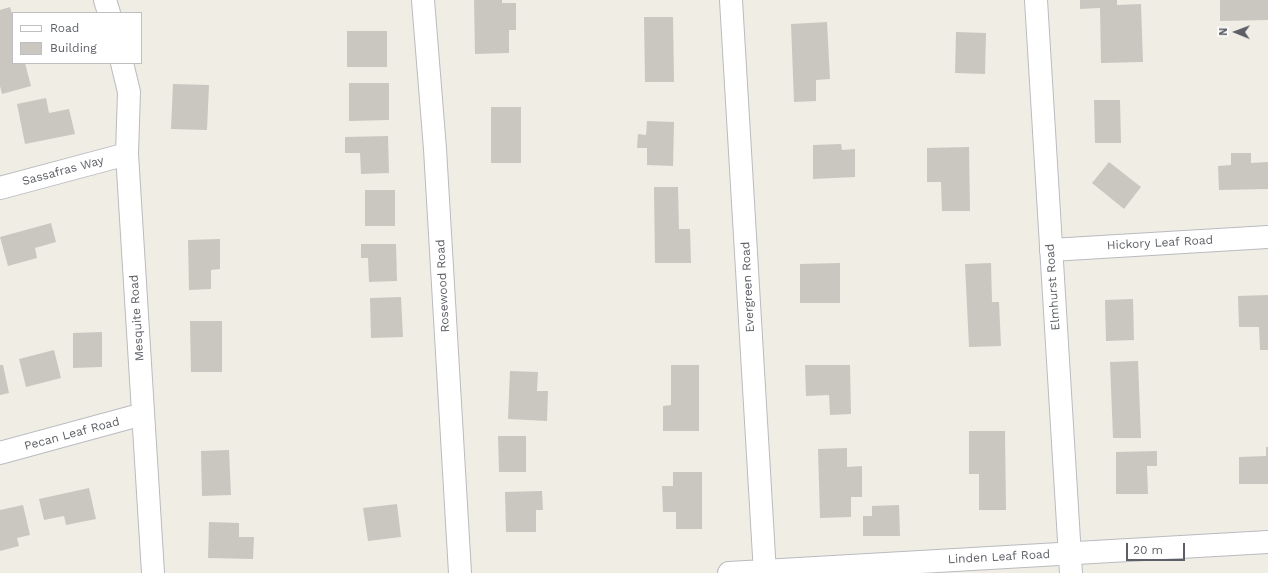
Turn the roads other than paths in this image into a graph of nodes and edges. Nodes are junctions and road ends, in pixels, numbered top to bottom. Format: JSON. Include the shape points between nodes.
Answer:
{"nodes":[{"id":1,"x":104,"y":0,"type":"edge"},
{"id":2,"x":423,"y":0,"type":"edge"},
{"id":3,"x":731,"y":0,"type":"edge"},
{"id":4,"x":1036,"y":0,"type":"edge"},
{"id":5,"x":108,"y":12,"type":"edge"},
{"id":6,"x":122,"y":64,"type":"edge"},
{"id":7,"x":127,"y":154,"type":"junction"},
{"id":8,"x":0,"y":188,"type":"edge"},
{"id":9,"x":1268,"y":237,"type":"edge"},
{"id":10,"x":1051,"y":250,"type":"junction"},
{"id":11,"x":143,"y":414,"type":"junction"},
{"id":12,"x":0,"y":453,"type":"edge"},
{"id":13,"x":1268,"y":542,"type":"edge"},
{"id":14,"x":1070,"y":563,"type":"edge"},
{"id":15,"x":765,"y":572,"type":"edge"},
{"id":16,"x":153,"y":573,"type":"edge"},
{"id":17,"x":460,"y":573,"type":"edge"},
{"id":18,"x":729,"y":573,"type":"edge"}],
"edges":[{"from":1,"to":5,"type":"street"},
{"from":2,"to":17,"type":"street","name":"Rosewood Road"},
{"from":3,"to":15,"type":"street","name":"Evergreen Road"},
{"from":4,"to":10,"type":"street","name":"Elmhurst Road"},
{"from":6,"to":7,"type":"street","name":"Mesquite Road","via":[[129,92]]},
{"from":7,"to":8,"type":"street","name":"Sassafras Way"},
{"from":7,"to":11,"type":"street","name":"Mesquite Road"},
{"from":9,"to":10,"type":"street","name":"Hickory Leaf Road"},
{"from":10,"to":14,"type":"street","name":"Elmhurst Road"},
{"from":11,"to":12,"type":"street","name":"Pecan Leaf Road"},
{"from":11,"to":16,"type":"street","name":"Mesquite Road"},
{"from":13,"to":14,"type":"street","name":"Linden Leaf Road"},
{"from":14,"to":15,"type":"street","name":"Linden Leaf Road"},
{"from":15,"to":18,"type":"street","name":"Linden Leaf Road"}]}
